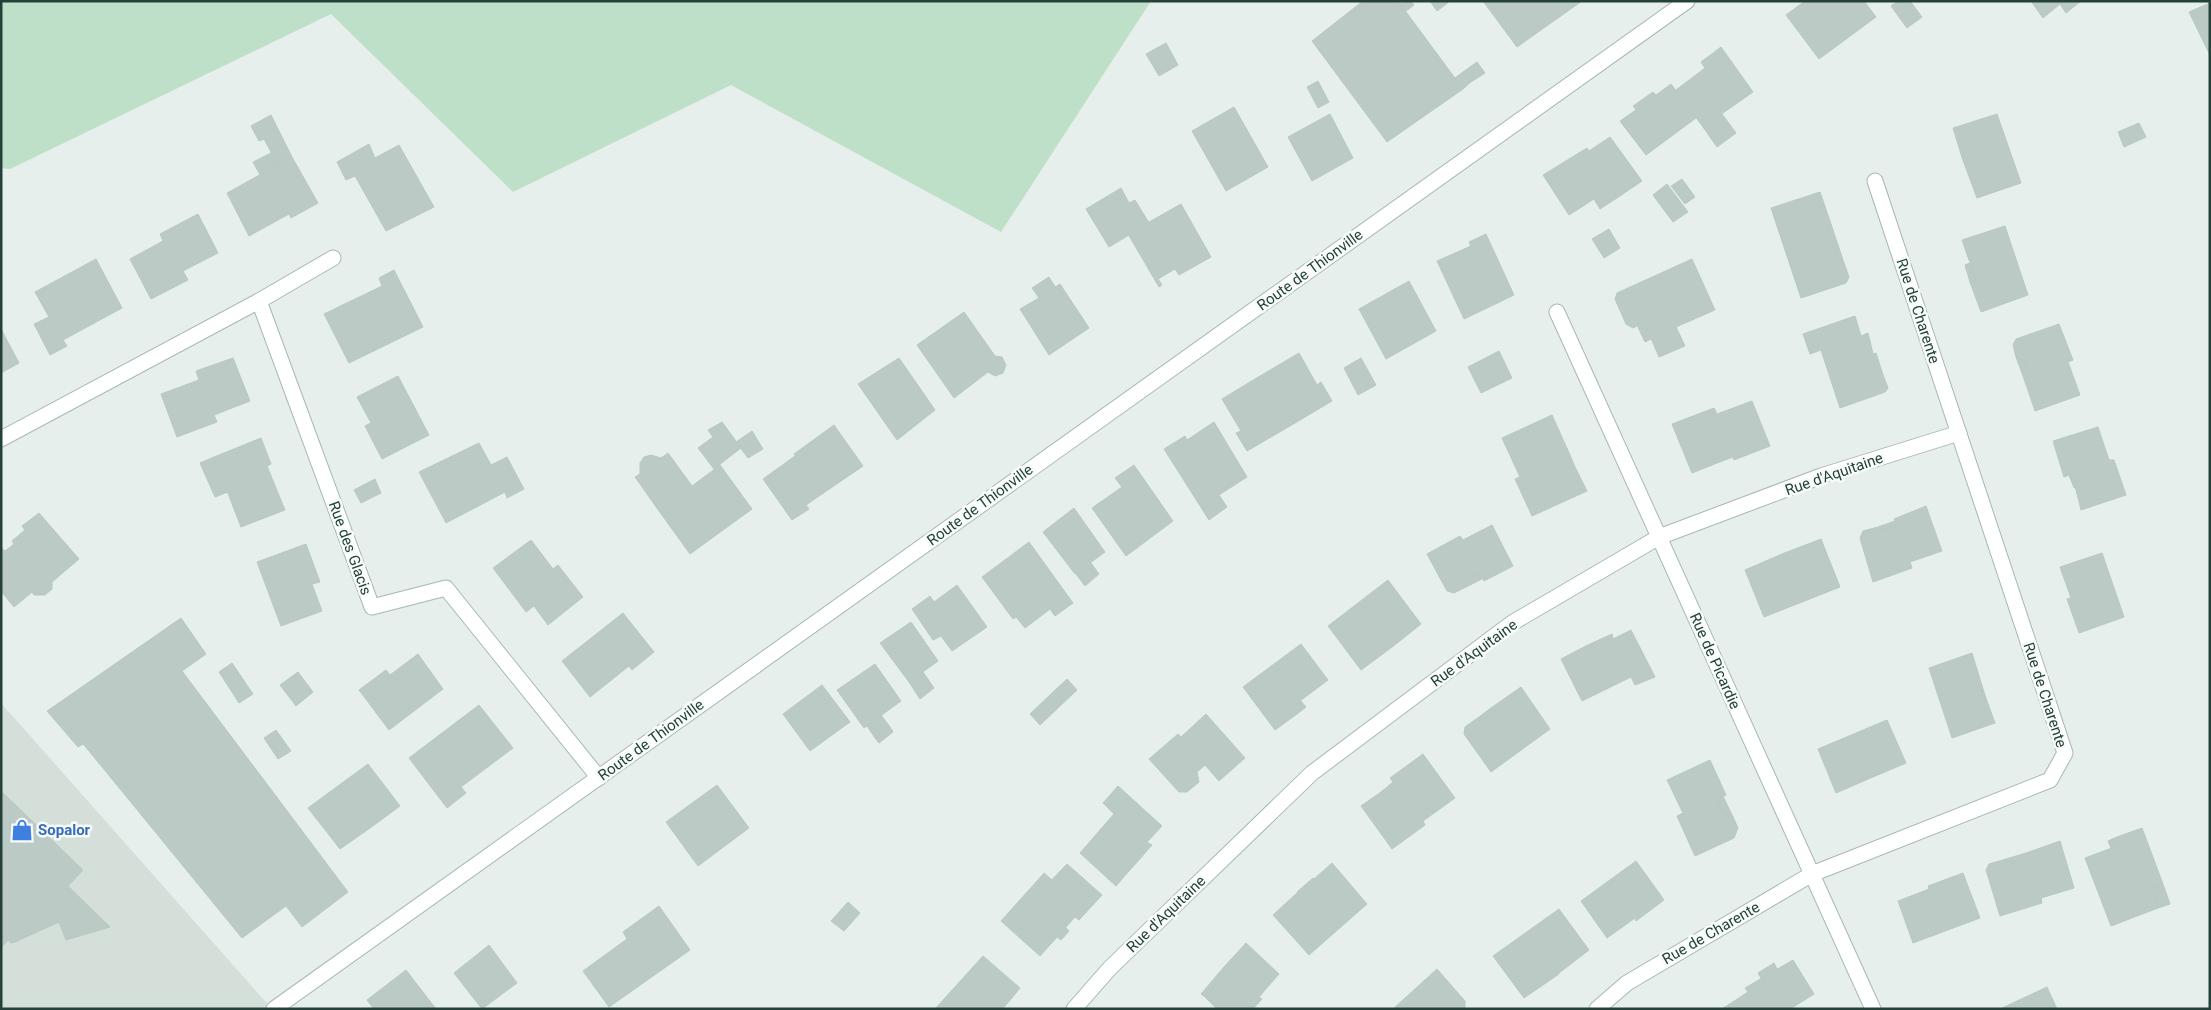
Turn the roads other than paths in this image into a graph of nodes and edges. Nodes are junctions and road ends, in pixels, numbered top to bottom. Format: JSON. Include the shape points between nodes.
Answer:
{"nodes":[{"id":1,"x":1687,"y":1,"type":"edge"},
{"id":2,"x":1875,"y":181,"type":"dead end"},
{"id":3,"x":334,"y":258,"type":"dead end"},
{"id":4,"x":259,"y":301,"type":"junction"},
{"id":5,"x":1557,"y":312,"type":"dead end"},
{"id":6,"x":1959,"y":433,"type":"junction"},
{"id":7,"x":1,"y":439,"type":"edge"},
{"id":8,"x":1659,"y":537,"type":"junction"},
{"id":9,"x":598,"y":778,"type":"junction"},
{"id":10,"x":1812,"y":874,"type":"junction"},
{"id":11,"x":274,"y":1009,"type":"edge"},
{"id":12,"x":1074,"y":1009,"type":"edge"},
{"id":13,"x":1597,"y":1009,"type":"edge"},
{"id":14,"x":1873,"y":1009,"type":"edge"}],
"edges":[{"from":1,"to":9,"type":"street","name":"Route de Thionville"},
{"from":2,"to":6,"type":"street","name":"Rue de Charente"},
{"from":3,"to":4,"type":"street"},
{"from":4,"to":7,"type":"street"},
{"from":4,"to":9,"type":"street","name":"Rue des Glacis","via":[[372,607],[446,588]]},
{"from":5,"to":8,"type":"street","name":"Rue de Picardie"},
{"from":6,"to":8,"type":"street","name":"Rue d'Aquitaine","via":[[1821,476]]},
{"from":6,"to":10,"type":"street","name":"Rue de Charente","via":[[2065,752],[2050,780]]},
{"from":8,"to":10,"type":"street","name":"Rue de Picardie"},
{"from":8,"to":12,"type":"street","name":"Rue d'Aquitaine","via":[[1512,624],[1312,773],[1110,968]]},
{"from":9,"to":11,"type":"street","name":"Route de Thionville"},
{"from":10,"to":13,"type":"street","name":"Rue de Charente","via":[[1627,982]]},
{"from":10,"to":14,"type":"street","name":"Rue de Picardie"}]}
